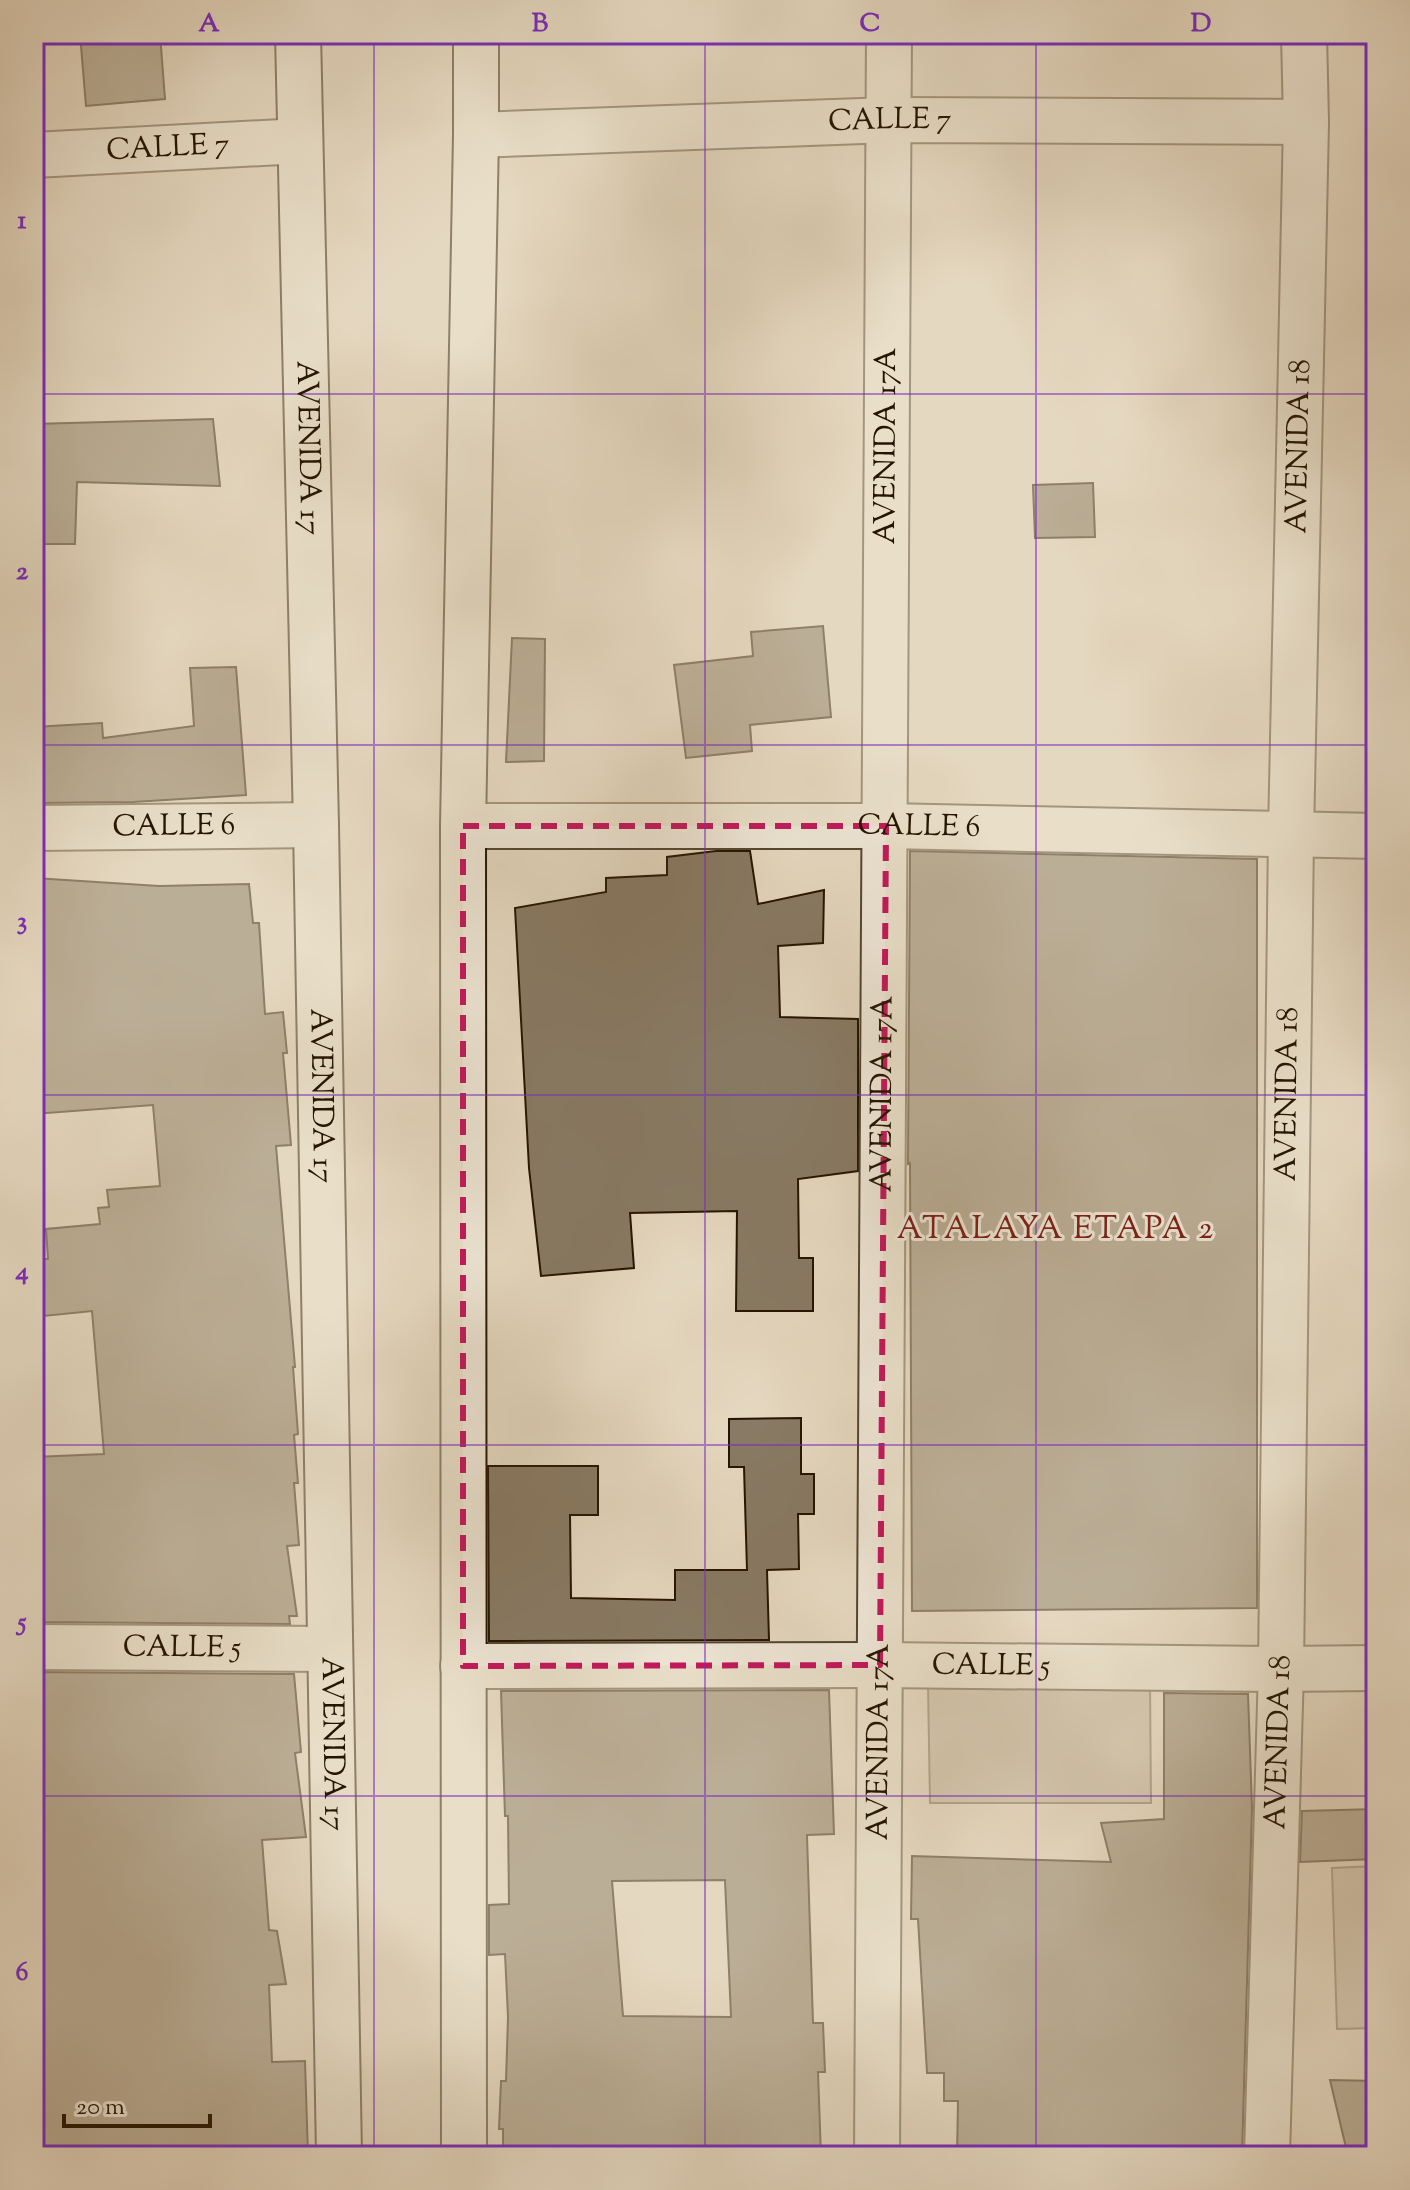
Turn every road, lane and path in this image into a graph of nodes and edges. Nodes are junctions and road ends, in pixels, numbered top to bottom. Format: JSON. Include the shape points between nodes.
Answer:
{"nodes":[{"id":1,"x":298,"y":34,"type":"edge"},
{"id":2,"x":476,"y":34,"type":"edge"},
{"id":3,"x":889,"y":34,"type":"edge"},
{"id":4,"x":1304,"y":34,"type":"edge"},
{"id":5,"x":890,"y":120,"type":"junction"},
{"id":6,"x":1306,"y":122,"type":"junction"},
{"id":7,"x":476,"y":135,"type":"junction"},
{"id":8,"x":300,"y":141,"type":"junction"},
{"id":9,"x":34,"y":155,"type":"edge"},
{"id":10,"x":316,"y":825,"type":"junction"},
{"id":11,"x":463,"y":826,"type":"junction"},
{"id":12,"x":886,"y":826,"type":"junction"},
{"id":13,"x":34,"y":828,"type":"edge"},
{"id":14,"x":1291,"y":834,"type":"junction"},
{"id":15,"x":1376,"y":836,"type":"edge"},
{"id":16,"x":34,"y":1647,"type":"edge"},
{"id":17,"x":330,"y":1649,"type":"junction"},
{"id":18,"x":880,"y":1665,"type":"junction"},
{"id":19,"x":463,"y":1666,"type":"junction"},
{"id":20,"x":1376,"y":1668,"type":"edge"},
{"id":21,"x":1281,"y":1669,"type":"junction"},
{"id":22,"x":339,"y":2156,"type":"edge"},
{"id":23,"x":464,"y":2156,"type":"edge"},
{"id":24,"x":877,"y":2156,"type":"edge"},
{"id":25,"x":1267,"y":2156,"type":"edge"}],
"edges":[{"from":1,"to":8,"type":"street","name":"AVENIDA 17"},
{"from":2,"to":7,"type":"street"},
{"from":3,"to":5,"type":"street","name":"AVENIDA 17A"},
{"from":4,"to":6,"type":"street","name":"AVENIDA 18"},
{"from":5,"to":6,"type":"street","name":"CALLE 7"},
{"from":5,"to":7,"type":"street","name":"CALLE 7"},
{"from":5,"to":12,"type":"street","name":"AVENIDA 17A"},
{"from":6,"to":14,"type":"street","name":"AVENIDA 18"},
{"from":7,"to":11,"type":"street"},
{"from":8,"to":9,"type":"street","name":"CALLE 7"},
{"from":8,"to":10,"type":"street","name":"AVENIDA 17"},
{"from":10,"to":13,"type":"street","name":"CALLE 6"},
{"from":10,"to":17,"type":"street","name":"AVENIDA 17"},
{"from":11,"to":12,"type":"street","name":"CALLE 6"},
{"from":11,"to":19,"type":"street"},
{"from":12,"to":14,"type":"street","name":"CALLE 6"},
{"from":12,"to":18,"type":"street","name":"AVENIDA 17A"},
{"from":14,"to":15,"type":"street","name":"CALLE 6"},
{"from":14,"to":21,"type":"street","name":"AVENIDA 18"},
{"from":16,"to":17,"type":"street","name":"CALLE 5"},
{"from":17,"to":22,"type":"street","name":"AVENIDA 17"},
{"from":18,"to":19,"type":"street","name":"CALLE 5"},
{"from":18,"to":21,"type":"street","name":"CALLE 5"},
{"from":18,"to":24,"type":"street","name":"AVENIDA 17A"},
{"from":19,"to":23,"type":"street"},
{"from":20,"to":21,"type":"street","name":"CALLE 5"},
{"from":21,"to":25,"type":"street","name":"AVENIDA 18"}]}
